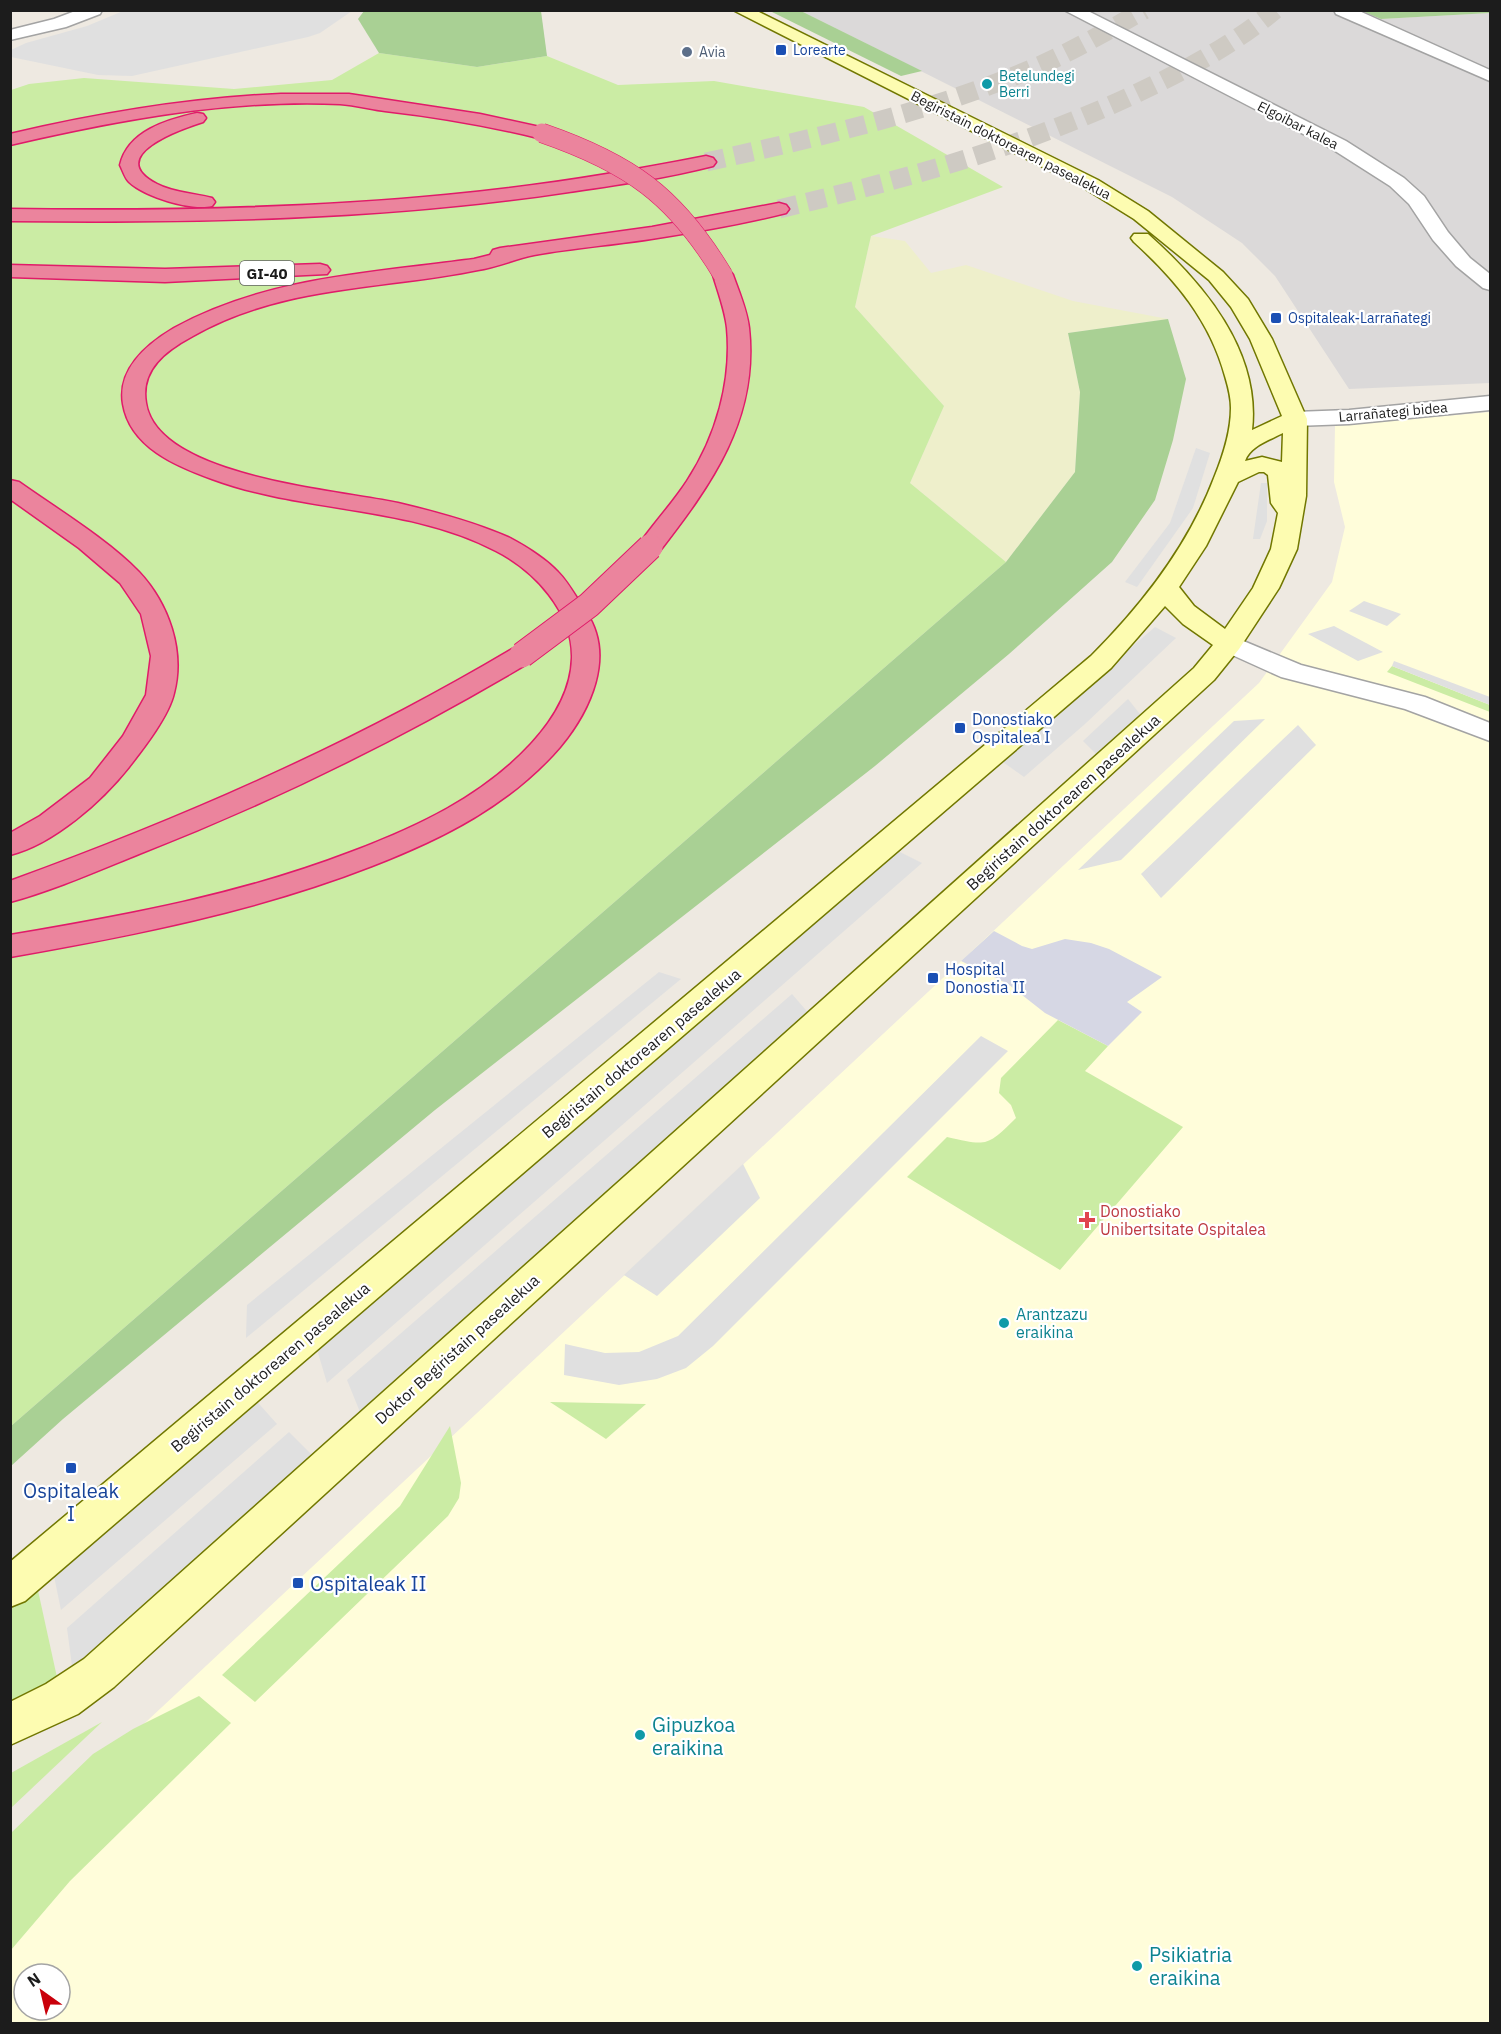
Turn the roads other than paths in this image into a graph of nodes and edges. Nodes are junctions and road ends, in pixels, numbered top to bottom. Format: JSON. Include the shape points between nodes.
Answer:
{"nodes":[{"id":1,"x":94,"y":10,"type":"edge"},
{"id":2,"x":1072,"y":10,"type":"edge"},
{"id":3,"x":1342,"y":10,"type":"edge"},
{"id":4,"x":733,"y":13,"type":"edge"},
{"id":5,"x":36,"y":30,"type":"junction"},
{"id":6,"x":10,"y":35,"type":"edge"},
{"id":7,"x":10,"y":41,"type":"edge"},
{"id":8,"x":1491,"y":76,"type":"edge"},
{"id":9,"x":375,"y":104,"type":"junction"},
{"id":10,"x":10,"y":140,"type":"edge"},
{"id":11,"x":706,"y":162,"type":"tunnel mouth"},
{"id":12,"x":779,"y":209,"type":"tunnel mouth"},
{"id":13,"x":308,"y":212,"type":"junction"},
{"id":14,"x":10,"y":215,"type":"edge"},
{"id":15,"x":523,"y":252,"type":"junction"},
{"id":16,"x":10,"y":271,"type":"edge"},
{"id":17,"x":1491,"y":284,"type":"edge"},
{"id":18,"x":1220,"y":333,"type":"junction"},
{"id":19,"x":1491,"y":403,"type":"edge"},
{"id":20,"x":1295,"y":419,"type":"junction"},
{"id":21,"x":1232,"y":465,"type":"junction"},
{"id":22,"x":10,"y":487,"type":"edge"},
{"id":23,"x":1291,"y":516,"type":"junction"},
{"id":24,"x":1165,"y":586,"type":"junction"},
{"id":25,"x":1228,"y":643,"type":"junction"},
{"id":26,"x":1491,"y":733,"type":"edge"},
{"id":27,"x":319,"y":766,"type":"junction"},
{"id":28,"x":10,"y":846,"type":"edge"},
{"id":29,"x":10,"y":874,"type":"edge"},
{"id":30,"x":10,"y":892,"type":"edge"},
{"id":31,"x":10,"y":946,"type":"edge"},
{"id":32,"x":892,"y":956,"type":"joint"},
{"id":33,"x":10,"y":1588,"type":"edge"},
{"id":34,"x":10,"y":1724,"type":"edge"}],
"edges":[{"from":1,"to":5,"type":"street"},
{"from":2,"to":17,"type":"street","name":"Elgoibar kalea","via":[[1370,163],[1417,200],[1440,236],[1463,262]]},
{"from":3,"to":8,"type":"street"},
{"from":4,"to":18,"type":"main road","name":"Begiristain doktorearen pasealekua","via":[[1070,188],[1119,219],[1168,263],[1205,306]]},
{"from":4,"to":20,"type":"main road","name":"Begiristain doktorearen pasealekua","via":[[1091,184],[1142,215],[1216,276],[1240,304],[1261,339]]},
{"from":5,"to":6,"type":"street"},
{"from":5,"to":7,"type":"street"},
{"from":9,"to":10,"type":"highway","via":[[349,99],[198,104],[108,117]]},
{"from":9,"to":13,"type":"highway","via":[[266,106],[212,114],[155,133],[140,142],[128,160],[134,178],[165,195]]},
{"from":9,"to":27,"type":"highway","bridge":true,"via":[[459,114],[542,133],[590,150],[662,194],[706,243],[723,275],[738,327],[738,365],[730,408],[713,457],[650,547],[588,604],[522,655],[433,709]]},
{"from":11,"to":13,"type":"highway","via":[[582,184],[446,201]]},
{"from":12,"to":15,"type":"highway","number":"GI-40"},
{"from":13,"to":14,"type":"highway","via":[[187,217]]},
{"from":15,"to":16,"type":"highway","number":"GI-40","via":[[235,275]]},
{"from":15,"to":31,"type":"highway","via":[[478,264],[301,290],[224,312],[184,331],[145,361],[136,375],[133,402],[136,416],[155,441],[197,466],[227,478],[437,521],[502,545],[531,562],[556,585],[582,631],[586,657],[581,690],[563,724],[536,758],[494,794],[439,826],[368,858],[292,885],[209,907]]},
{"from":18,"to":20,"type":"main road","name":"Begiristain doktorearen pasealekua","via":[[1254,389],[1268,405]]},
{"from":18,"to":21,"type":"main road","name":"Begiristain doktorearen pasealekua","via":[[1235,371],[1243,408]]},
{"from":19,"to":20,"type":"street","name":"Larrañategi bidea"},
{"from":20,"to":21,"type":"main road","via":[[1254,438]]},
{"from":20,"to":23,"type":"main road","name":"Begiristain doktorearen pasealekua"},
{"from":21,"to":23,"type":"main road","via":[[1261,464],[1274,468],[1280,475],[1281,500]]},
{"from":21,"to":24,"type":"main road","name":"Begiristain doktorearen pasealekua","via":[[1206,522]]},
{"from":22,"to":28,"type":"highway","via":[[130,578],[154,615],[165,656],[160,695],[136,739],[100,784],[51,823]]},
{"from":23,"to":25,"type":"main road","name":"Begiristain doktorearen pasealekua","via":[[1284,549],[1266,588]]},
{"from":24,"to":25,"type":"main road","via":[[1175,605]]},
{"from":24,"to":33,"type":"main road","name":"Begiristain doktorearen pasealekua","via":[[1135,628],[1101,662]]},
{"from":25,"to":26,"type":"street","via":[[1291,671],[1415,703]]},
{"from":25,"to":32,"type":"main road","name":"Begiristain doktorearen pasealekua","via":[[1204,674]]},
{"from":27,"to":29,"type":"highway","via":[[203,811]]},
{"from":27,"to":30,"type":"highway","via":[[209,816]]},
{"from":32,"to":34,"type":"main road","name":"Doktor Begiristain pasealekua","via":[[99,1673],[62,1699]]}]}
